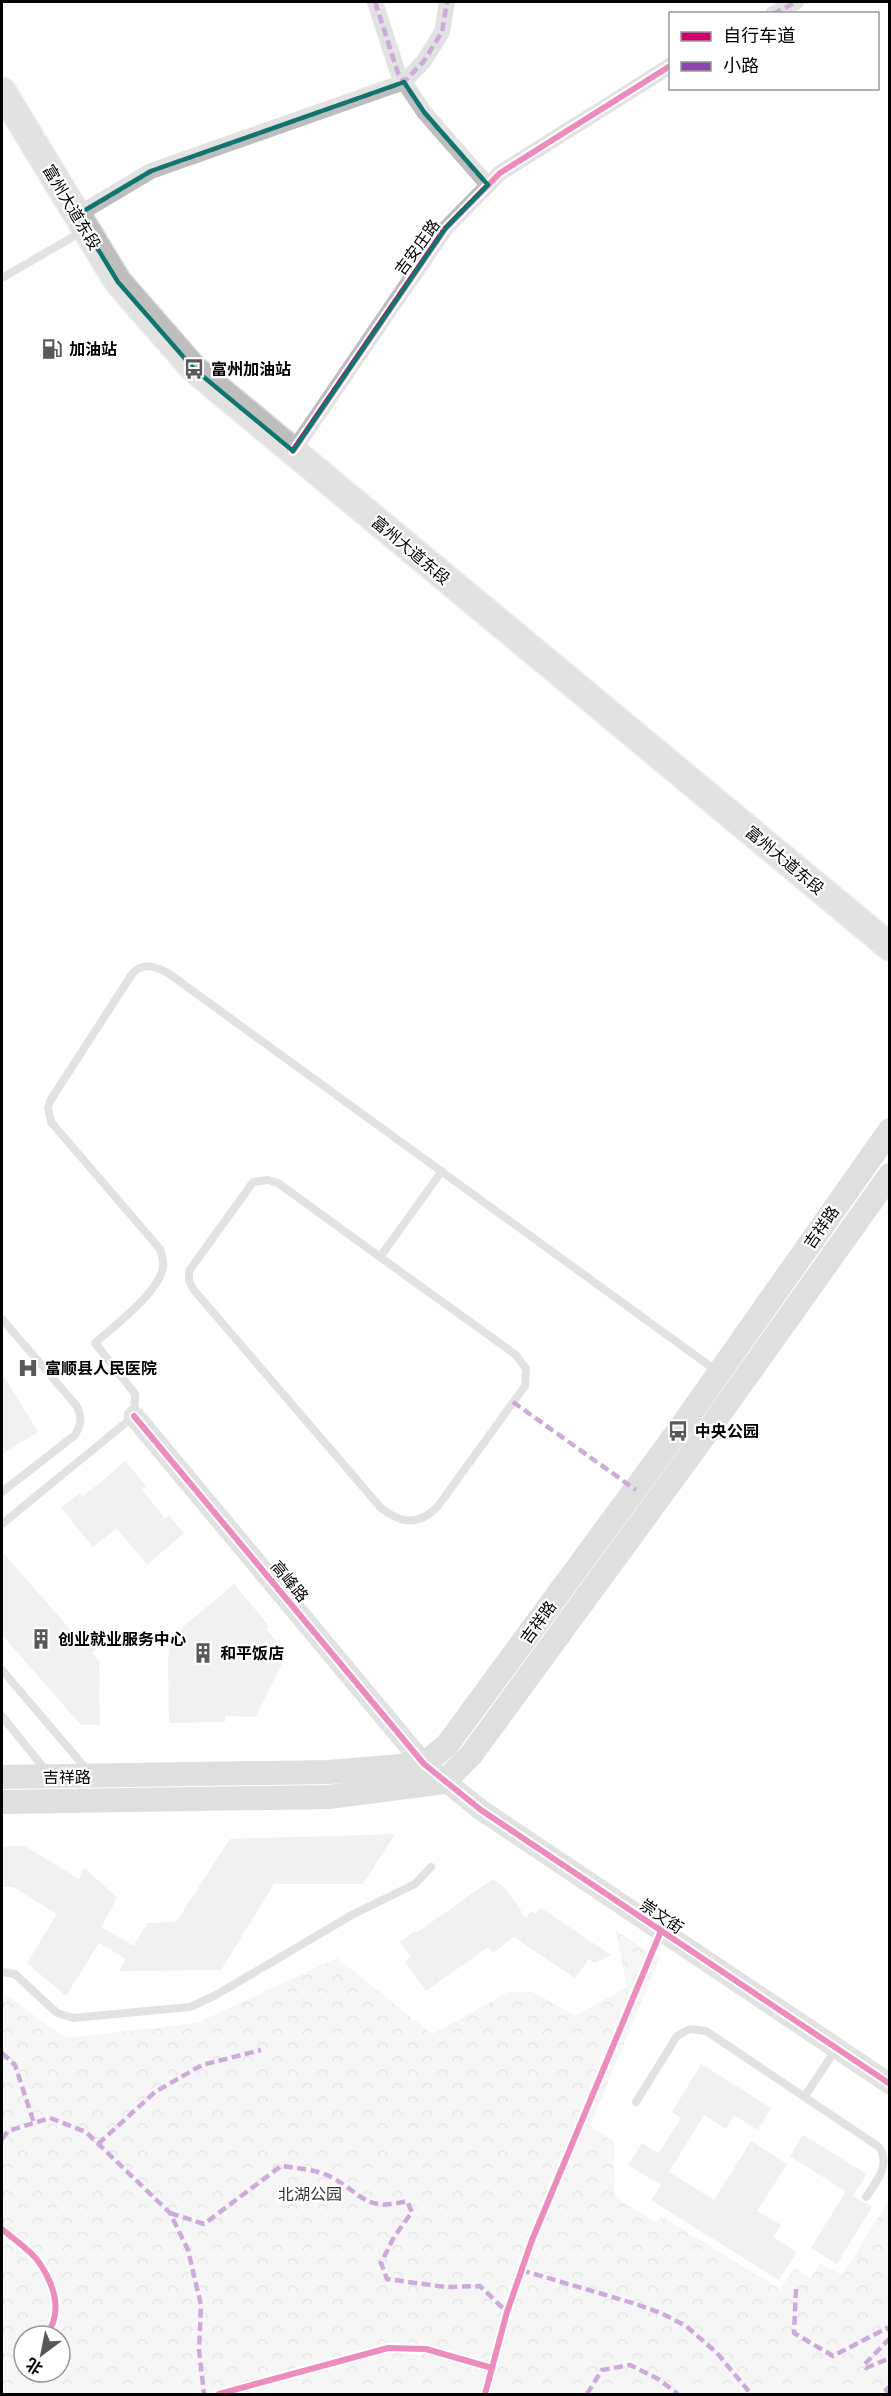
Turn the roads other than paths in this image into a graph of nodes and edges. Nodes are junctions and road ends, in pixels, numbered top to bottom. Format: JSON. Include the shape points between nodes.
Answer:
{"nodes":[{"id":1,"x":375,"y":2,"type":"edge"},
{"id":2,"x":447,"y":2,"type":"edge"},
{"id":3,"x":796,"y":2,"type":"edge"},
{"id":4,"x":777,"y":12,"type":"edge"},
{"id":5,"x":669,"y":67,"type":"edge"},
{"id":6,"x":404,"y":82,"type":"junction"},
{"id":7,"x":2,"y":91,"type":"edge"},
{"id":8,"x":488,"y":185,"type":"junction"},
{"id":9,"x":81,"y":222,"type":"junction"},
{"id":10,"x":2,"y":278,"type":"edge"},
{"id":11,"x":292,"y":451,"type":"junction"},
{"id":12,"x":890,"y":947,"type":"edge"},
{"id":13,"x":890,"y":1130,"type":"edge"},
{"id":14,"x":442,"y":1171,"type":"junction"},
{"id":15,"x":890,"y":1175,"type":"edge"},
{"id":16,"x":380,"y":1257,"type":"junction"},
{"id":17,"x":2,"y":1319,"type":"edge"},
{"id":18,"x":719,"y":1373,"type":"junction"},
{"id":19,"x":134,"y":1416,"type":"junction"},
{"id":20,"x":2,"y":1492,"type":"edge"},
{"id":21,"x":2,"y":1524,"type":"edge"},
{"id":22,"x":2,"y":1670,"type":"edge"},
{"id":23,"x":2,"y":1716,"type":"edge"},
{"id":24,"x":424,"y":1764,"type":"junction"},
{"id":25,"x":2,"y":1777,"type":"edge"},
{"id":26,"x":51,"y":1777,"type":"junction"},
{"id":27,"x":92,"y":1777,"type":"junction"},
{"id":28,"x":444,"y":1782,"type":"junction"},
{"id":29,"x":2,"y":1802,"type":"edge"},
{"id":30,"x":430,"y":1867,"type":"dead end"},
{"id":31,"x":2,"y":1972,"type":"edge"},
{"id":32,"x":836,"y":2048,"type":"junction"},
{"id":33,"x":890,"y":2084,"type":"edge"},
{"id":34,"x":805,"y":2096,"type":"junction"},
{"id":35,"x":636,"y":2102,"type":"dead end"},
{"id":36,"x":866,"y":2197,"type":"dead end"}],
"edges":[{"from":1,"to":6,"type":"street"},
{"from":2,"to":6,"type":"street","via":[[442,32]]},
{"from":3,"to":4,"type":"street"},
{"from":5,"to":8,"type":"street","name":"吉安庄路","via":[[500,173]]},
{"from":6,"to":8,"type":"street","via":[[424,112]]},
{"from":6,"to":9,"type":"street","via":[[151,171]]},
{"from":7,"to":9,"type":"main road","name":"富州大道东段"},
{"from":8,"to":11,"type":"street","name":"吉安庄路","via":[[445,229]]},
{"from":9,"to":10,"type":"lane"},
{"from":9,"to":11,"type":"main road","name":"富州大道东段","via":[[118,282],[194,369]]},
{"from":11,"to":12,"type":"main road","name":"富州大道东段"},
{"from":13,"to":18,"type":"main road","name":"吉祥路"},
{"from":14,"to":16,"type":"lane"},
{"from":14,"to":18,"type":"lane"},
{"from":14,"to":19,"type":"lane","via":[[168,973],[149,965],[136,970],[48,1108],[51,1122],[163,1257],[162,1272],[143,1301],[95,1343],[135,1394]]},
{"from":15,"to":28,"type":"main road","name":"吉祥路","via":[[478,1745]]},
{"from":16,"to":16,"type":"lane","via":[[516,1355],[526,1369],[525,1386],[438,1506],[430,1514],[410,1521],[392,1517],[381,1508],[189,1280],[193,1263],[247,1188],[260,1180],[278,1183]]},
{"from":17,"to":20,"type":"lane","via":[[81,1414],[81,1425],[75,1435]]},
{"from":18,"to":24,"type":"main road","name":"吉祥路","via":[[447,1745]]},
{"from":19,"to":21,"type":"lane"},
{"from":19,"to":24,"type":"street","name":"高峰路"},
{"from":22,"to":27,"type":"lane"},
{"from":23,"to":26,"type":"lane"},
{"from":24,"to":27,"type":"main road","name":"吉祥路","via":[[329,1772]]},
{"from":24,"to":28,"type":"street","name":"崇文街"},
{"from":25,"to":26,"type":"main road","name":"吉祥路"},
{"from":26,"to":27,"type":"main road","name":"吉祥路"},
{"from":28,"to":29,"type":"main road","name":"吉祥路","via":[[329,1797]]},
{"from":28,"to":32,"type":"street","name":"崇文街"},
{"from":30,"to":31,"type":"lane","via":[[416,1884],[352,1915],[190,2007],[73,2018],[57,2013],[15,1974]]},
{"from":32,"to":33,"type":"street","name":"崇文街"},
{"from":32,"to":34,"type":"lane"},
{"from":34,"to":35,"type":"lane","via":[[695,2028],[677,2036]]},
{"from":34,"to":36,"type":"lane","via":[[883,2152],[885,2167]]}]}
